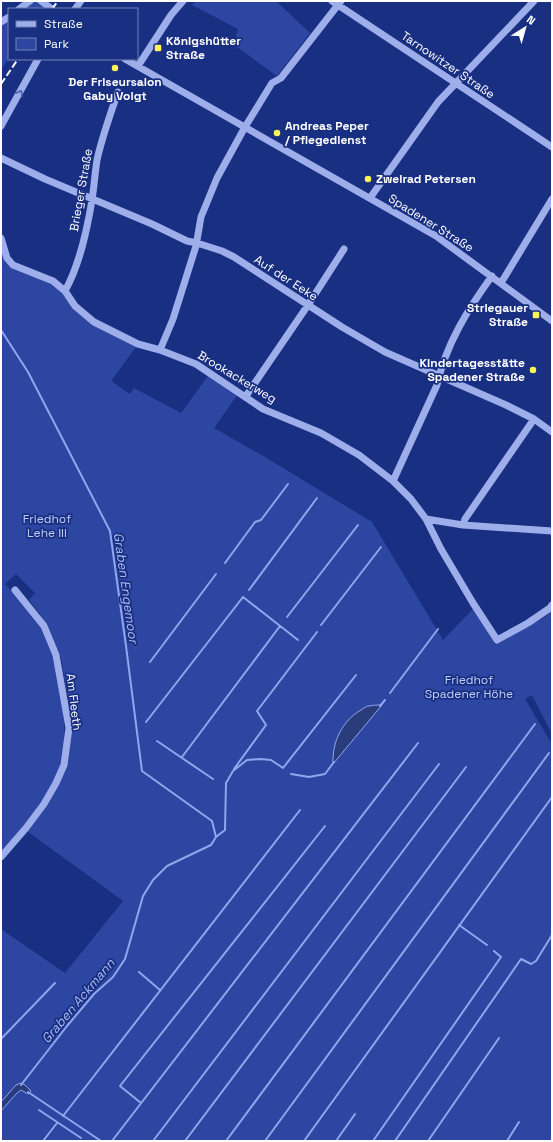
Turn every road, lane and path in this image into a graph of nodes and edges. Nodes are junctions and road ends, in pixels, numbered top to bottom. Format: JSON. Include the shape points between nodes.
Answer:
{"nodes":[{"id":1,"x":30,"y":1,"type":"edge"},
{"id":2,"x":41,"y":1,"type":"edge"},
{"id":3,"x":183,"y":1,"type":"edge"},
{"id":4,"x":534,"y":1,"type":"edge"},
{"id":5,"x":336,"y":2,"type":"edge"},
{"id":6,"x":20,"y":8,"type":"edge"},
{"id":7,"x":51,"y":8,"type":"edge"},
{"id":8,"x":37,"y":60,"type":"edge"},
{"id":9,"x":127,"y":60,"type":"edge"},
{"id":10,"x":138,"y":66,"type":"junction"},
{"id":11,"x":456,"y":84,"type":"junction"},
{"id":12,"x":118,"y":92,"type":"dead end"},
{"id":13,"x":1,"y":126,"type":"edge"},
{"id":14,"x":245,"y":127,"type":"junction"},
{"id":15,"x":552,"y":147,"type":"edge"},
{"id":16,"x":1,"y":158,"type":"edge"},
{"id":17,"x":370,"y":198,"type":"junction"},
{"id":18,"x":552,"y":199,"type":"edge"},
{"id":19,"x":92,"y":200,"type":"junction"},
{"id":20,"x":1,"y":238,"type":"edge"},
{"id":21,"x":197,"y":243,"type":"junction"},
{"id":22,"x":344,"y":248,"type":"dead end"},
{"id":23,"x":492,"y":276,"type":"junction"},
{"id":24,"x":501,"y":282,"type":"junction"},
{"id":25,"x":65,"y":290,"type":"junction"},
{"id":26,"x":308,"y":305,"type":"junction"},
{"id":27,"x":552,"y":321,"type":"edge"},
{"id":28,"x":160,"y":350,"type":"junction"},
{"id":29,"x":439,"y":376,"type":"junction"},
{"id":30,"x":246,"y":396,"type":"junction"},
{"id":31,"x":534,"y":419,"type":"junction"},
{"id":32,"x":552,"y":432,"type":"edge"},
{"id":33,"x":393,"y":481,"type":"junction"},
{"id":34,"x":426,"y":519,"type":"junction"},
{"id":35,"x":463,"y":524,"type":"junction"},
{"id":36,"x":552,"y":531,"type":"edge"},
{"id":37,"x":15,"y":590,"type":"dead end"},
{"id":38,"x":552,"y":605,"type":"edge"},
{"id":39,"x":1,"y":857,"type":"edge"}],
"edges":[{"from":1,"to":6,"type":"street"},
{"from":2,"to":7,"type":"street"},
{"from":3,"to":10,"type":"street"},
{"from":4,"to":11,"type":"street"},
{"from":5,"to":11,"type":"street","name":"Tarnowitzer Straße"},
{"from":5,"to":14,"type":"street","via":[[281,78],[272,83]]},
{"from":13,"to":8,"type":"street","one_way":true},
{"from":9,"to":10,"type":"street","name":"Spadener Straße"},
{"from":10,"to":14,"type":"street","name":"Spadener Straße"},
{"from":11,"to":15,"type":"street","name":"Tarnowitzer Straße"},
{"from":11,"to":17,"type":"street","via":[[438,102]]},
{"from":12,"to":19,"type":"street","name":"Brieger Straße","via":[[103,133]]},
{"from":14,"to":17,"type":"street","name":"Spadener Straße"},
{"from":14,"to":21,"type":"street","via":[[217,178],[201,217]]},
{"from":16,"to":19,"type":"street","name":"Auf der Eeke"},
{"from":17,"to":23,"type":"street","name":"Spadener Straße","via":[[436,236]]},
{"from":18,"to":24,"type":"street"},
{"from":19,"to":21,"type":"street","name":"Auf der Eeke"},
{"from":19,"to":25,"type":"street","name":"Brieger Straße","via":[[84,241],[72,278]]},
{"from":20,"to":25,"type":"street","name":"Brookackerweg","via":[[7,258],[13,265],[53,281]]},
{"from":21,"to":26,"type":"street","name":"Auf der Eeke","via":[[234,257]]},
{"from":21,"to":28,"type":"street","via":[[173,319]]},
{"from":22,"to":26,"type":"street"},
{"from":23,"to":24,"type":"street","name":"Spadener Straße"},
{"from":23,"to":29,"type":"street","via":[[456,331]]},
{"from":24,"to":27,"type":"street","name":"Spadener Straße"},
{"from":25,"to":28,"type":"street","name":"Brookackerweg","via":[[75,306],[94,322],[136,343]]},
{"from":26,"to":29,"type":"street","name":"Auf der Eeke","via":[[385,352]]},
{"from":26,"to":30,"type":"street"},
{"from":28,"to":30,"type":"street","name":"Brookackerweg","via":[[196,364]]},
{"from":29,"to":31,"type":"street","name":"Auf der Eeke"},
{"from":29,"to":33,"type":"street"},
{"from":30,"to":33,"type":"street","name":"Brookackerweg","via":[[263,409],[322,433],[359,455]]},
{"from":31,"to":32,"type":"street","name":"Auf der Eeke"},
{"from":31,"to":35,"type":"street"},
{"from":33,"to":34,"type":"street","name":"Brookackerweg","via":[[411,498]]},
{"from":34,"to":35,"type":"street"},
{"from":34,"to":38,"type":"street","name":"Brookackerweg","via":[[441,549],[497,640],[528,623]]},
{"from":35,"to":36,"type":"street"},
{"from":37,"to":39,"type":"street","name":"Am Fleeth","via":[[44,626],[56,656],[69,728],[64,765],[56,783],[44,804]]}]}
